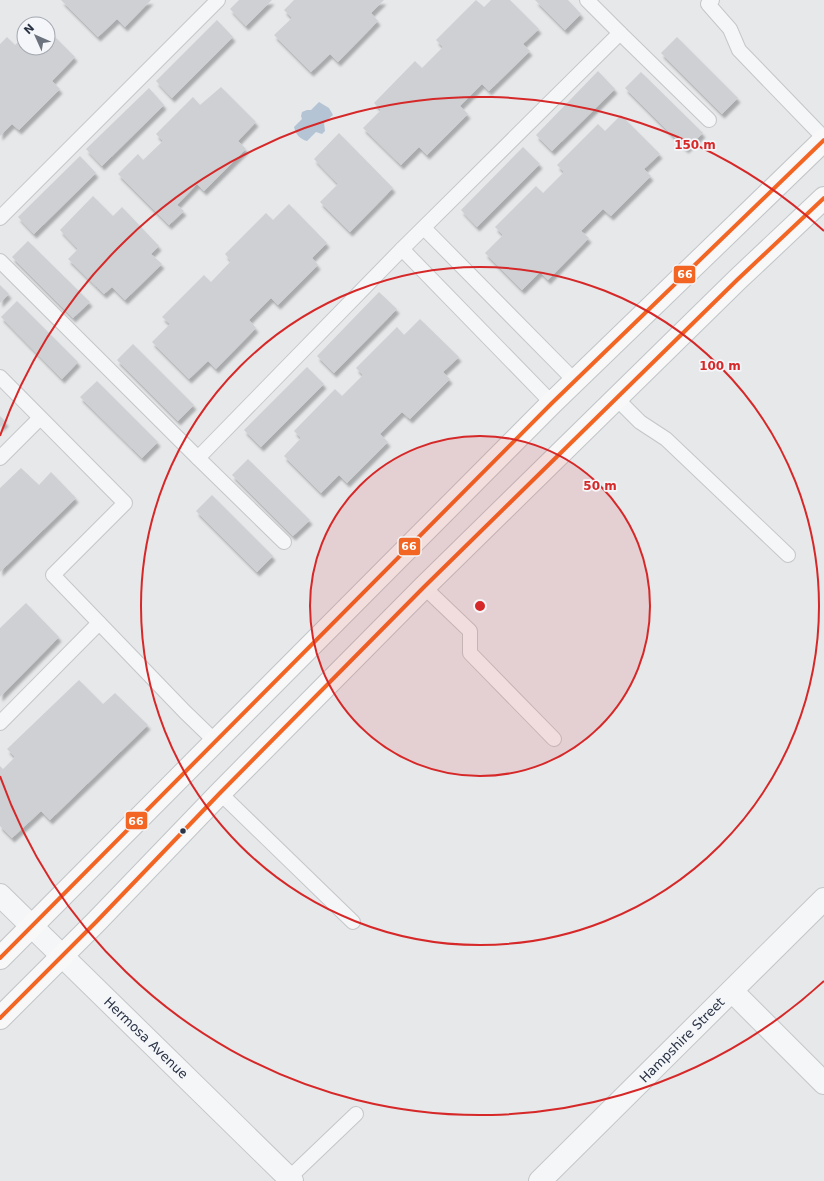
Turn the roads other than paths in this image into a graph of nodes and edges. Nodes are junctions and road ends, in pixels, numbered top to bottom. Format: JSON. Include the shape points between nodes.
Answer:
{"nodes":[{"id":1,"x":218,"y":0,"type":"edge"},
{"id":2,"x":587,"y":0,"type":"edge"},
{"id":3,"x":712,"y":0,"type":"edge"},
{"id":4,"x":620,"y":33,"type":"junction"},
{"id":5,"x":709,"y":120,"type":"dead end"},
{"id":6,"x":824,"y":139,"type":"edge"},
{"id":7,"x":824,"y":198,"type":"edge"},
{"id":8,"x":0,"y":218,"type":"edge"},
{"id":9,"x":424,"y":228,"type":"junction"},
{"id":10,"x":402,"y":249,"type":"junction"},
{"id":11,"x":0,"y":261,"type":"edge"},
{"id":12,"x":0,"y":377,"type":"edge"},
{"id":13,"x":574,"y":380,"type":"junction"},
{"id":14,"x":616,"y":398,"type":"junction"},
{"id":15,"x":552,"y":403,"type":"junction"},
{"id":16,"x":40,"y":418,"type":"junction"},
{"id":17,"x":0,"y":458,"type":"edge"},
{"id":18,"x":198,"y":458,"type":"junction"},
{"id":19,"x":284,"y":542,"type":"dead end"},
{"id":20,"x":788,"y":555,"type":"dead end"},
{"id":21,"x":424,"y":587,"type":"junction"},
{"id":22,"x":100,"y":623,"type":"junction"},
{"id":23,"x":0,"y":723,"type":"edge"},
{"id":24,"x":554,"y":739,"type":"dead end"},
{"id":25,"x":215,"y":741,"type":"junction"},
{"id":26,"x":220,"y":793,"type":"junction"},
{"id":27,"x":0,"y":895,"type":"edge"},
{"id":28,"x":824,"y":899,"type":"edge"},
{"id":29,"x":353,"y":922,"type":"dead end"},
{"id":30,"x":31,"y":926,"type":"junction"},
{"id":31,"x":62,"y":956,"type":"junction"},
{"id":32,"x":0,"y":958,"type":"edge"},
{"id":33,"x":732,"y":991,"type":"junction"},
{"id":34,"x":0,"y":1018,"type":"edge"},
{"id":35,"x":824,"y":1083,"type":"edge"},
{"id":36,"x":356,"y":1114,"type":"dead end"},
{"id":37,"x":291,"y":1180,"type":"edge"},
{"id":38,"x":540,"y":1181,"type":"edge"}],
"edges":[{"from":1,"to":8,"type":"lane"},
{"from":2,"to":4,"type":"lane"},
{"from":3,"to":6,"type":"lane","via":[[708,4],[730,29],[739,50]]},
{"from":4,"to":5,"type":"lane"},
{"from":4,"to":9,"type":"lane"},
{"from":6,"to":13,"type":"main road"},
{"from":7,"to":14,"type":"main road"},
{"from":9,"to":10,"type":"lane"},
{"from":9,"to":13,"type":"lane"},
{"from":10,"to":15,"type":"lane"},
{"from":10,"to":18,"type":"lane"},
{"from":11,"to":18,"type":"lane"},
{"from":12,"to":16,"type":"lane"},
{"from":13,"to":15,"type":"main road"},
{"from":14,"to":20,"type":"lane","via":[[640,422],[666,439]]},
{"from":14,"to":21,"type":"main road"},
{"from":15,"to":25,"type":"main road"},
{"from":16,"to":17,"type":"lane"},
{"from":16,"to":22,"type":"lane","via":[[125,503],[53,575]]},
{"from":18,"to":19,"type":"lane"},
{"from":21,"to":24,"type":"lane","via":[[470,631],[470,653]]},
{"from":21,"to":26,"type":"main road"},
{"from":22,"to":23,"type":"lane"},
{"from":22,"to":25,"type":"lane"},
{"from":25,"to":30,"type":"main road"},
{"from":26,"to":29,"type":"lane"},
{"from":26,"to":31,"type":"main road"},
{"from":27,"to":30,"type":"street","name":"Hermosa Avenue"},
{"from":28,"to":33,"type":"street","name":"Hampshire Street"},
{"from":30,"to":31,"type":"street","name":"Hermosa Avenue"},
{"from":30,"to":32,"type":"main road"},
{"from":31,"to":34,"type":"main road"},
{"from":31,"to":37,"type":"street","name":"Hermosa Avenue"},
{"from":33,"to":35,"type":"street"},
{"from":33,"to":38,"type":"street","name":"Hampshire Street"},
{"from":36,"to":37,"type":"lane"}]}
